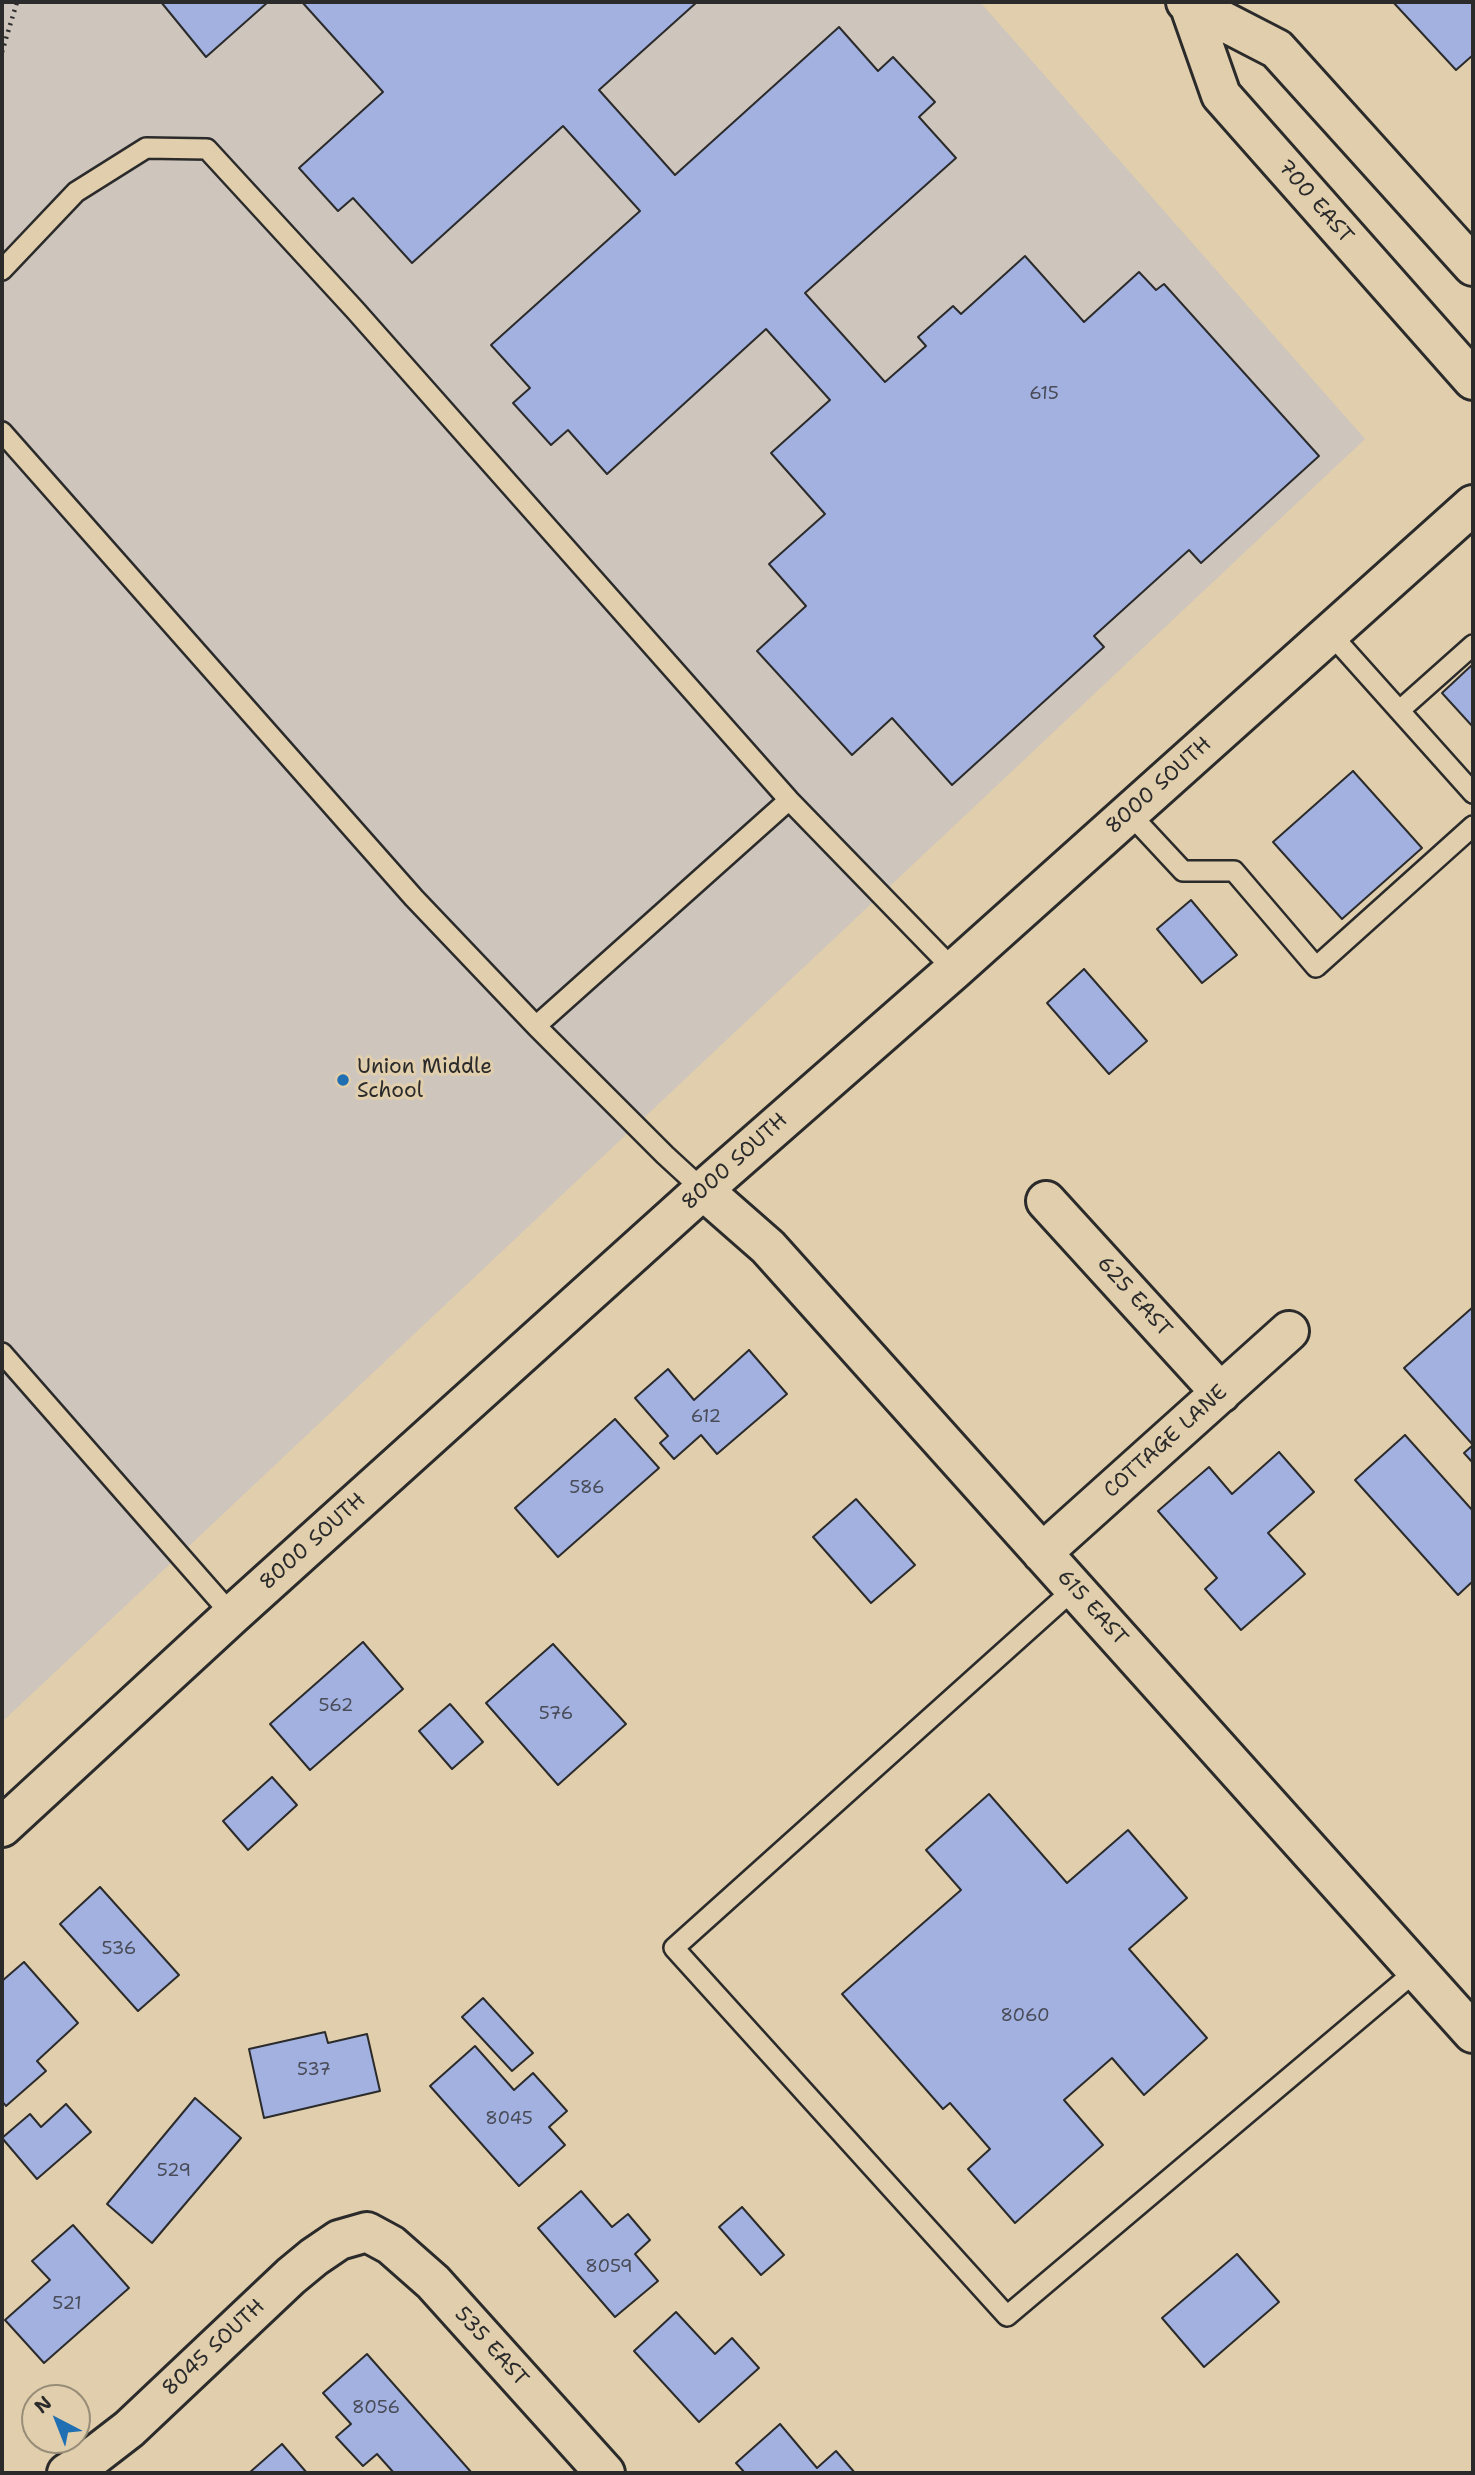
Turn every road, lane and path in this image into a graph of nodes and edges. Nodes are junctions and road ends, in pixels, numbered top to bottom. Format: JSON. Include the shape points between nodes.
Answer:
{"nodes":[{"id":1,"x":16,"y":2,"type":"edge"},
{"id":2,"x":1189,"y":3,"type":"edge"},
{"id":3,"x":2,"y":52,"type":"edge"},
{"id":4,"x":1473,"y":267,"type":"edge"},
{"id":5,"x":2,"y":270,"type":"edge"},
{"id":6,"x":1473,"y":380,"type":"edge"},
{"id":7,"x":2,"y":432,"type":"edge"},
{"id":8,"x":1473,"y":505,"type":"edge"},
{"id":9,"x":1329,"y":632,"type":"junction"},
{"id":10,"x":1473,"y":645,"type":"edge"},
{"id":11,"x":1400,"y":710,"type":"junction"},
{"id":12,"x":1473,"y":793,"type":"edge"},
{"id":13,"x":789,"y":800,"type":"junction"},
{"id":14,"x":1129,"y":813,"type":"junction"},
{"id":15,"x":1473,"y":826,"type":"edge"},
{"id":16,"x":954,"y":970,"type":"junction"},
{"id":17,"x":536,"y":1026,"type":"junction"},
{"id":18,"x":703,"y":1189,"type":"junction"},
{"id":19,"x":1046,"y":1201,"type":"dead end"},
{"id":20,"x":1289,"y":1331,"type":"dead end"},
{"id":21,"x":2,"y":1353,"type":"edge"},
{"id":22,"x":1221,"y":1393,"type":"junction"},
{"id":23,"x":1042,"y":1553,"type":"junction"},
{"id":24,"x":1074,"y":1589,"type":"junction"},
{"id":25,"x":232,"y":1615,"type":"junction"},
{"id":26,"x":2,"y":1827,"type":"edge"},
{"id":27,"x":1417,"y":1970,"type":"junction"},
{"id":28,"x":1473,"y":2033,"type":"edge"},
{"id":29,"x":367,"y":2232,"type":"joint"},
{"id":30,"x":67,"y":2473,"type":"edge"},
{"id":31,"x":605,"y":2473,"type":"edge"}],
"edges":[{"from":1,"to":3,"type":"path"},
{"from":2,"to":4,"type":"street","name":"700 EAST","via":[[1277,49]]},
{"from":2,"to":6,"type":"street","name":"700 EAST","via":[[1221,95]]},
{"from":5,"to":13,"type":"lane","via":[[76,192],[146,148],[207,149]]},
{"from":7,"to":17,"type":"lane","via":[[414,898]]},
{"from":8,"to":9,"type":"street","name":"8000 SOUTH"},
{"from":9,"to":11,"type":"lane"},
{"from":9,"to":14,"type":"street","name":"8000 SOUTH"},
{"from":10,"to":11,"type":"lane"},
{"from":11,"to":12,"type":"lane"},
{"from":13,"to":16,"type":"lane"},
{"from":13,"to":17,"type":"lane"},
{"from":14,"to":15,"type":"lane","via":[[1184,871],[1234,871],[1316,967]]},
{"from":14,"to":16,"type":"street","name":"8000 SOUTH"},
{"from":16,"to":18,"type":"street","name":"8000 SOUTH"},
{"from":17,"to":18,"type":"lane"},
{"from":18,"to":23,"type":"street","name":"615 EAST","via":[[768,1247]]},
{"from":18,"to":25,"type":"street","name":"8000 SOUTH"},
{"from":19,"to":22,"type":"street","name":"625 EAST"},
{"from":20,"to":22,"type":"street","name":"COTTAGE LANE"},
{"from":21,"to":25,"type":"lane"},
{"from":22,"to":23,"type":"street","name":"COTTAGE LANE"},
{"from":23,"to":24,"type":"street","name":"615 EAST"},
{"from":24,"to":27,"type":"street","name":"615 EAST"},
{"from":24,"to":27,"type":"lane","via":[[674,1948],[1007,2316]]},
{"from":25,"to":26,"type":"street","name":"8000 SOUTH"},
{"from":27,"to":28,"type":"street","name":"615 EAST"},
{"from":29,"to":30,"type":"street","name":"8045 SOUTH","via":[[339,2240],[314,2257],[129,2428]]},
{"from":29,"to":31,"type":"street","name":"535 EAST","via":[[391,2245],[433,2282]]}]}
